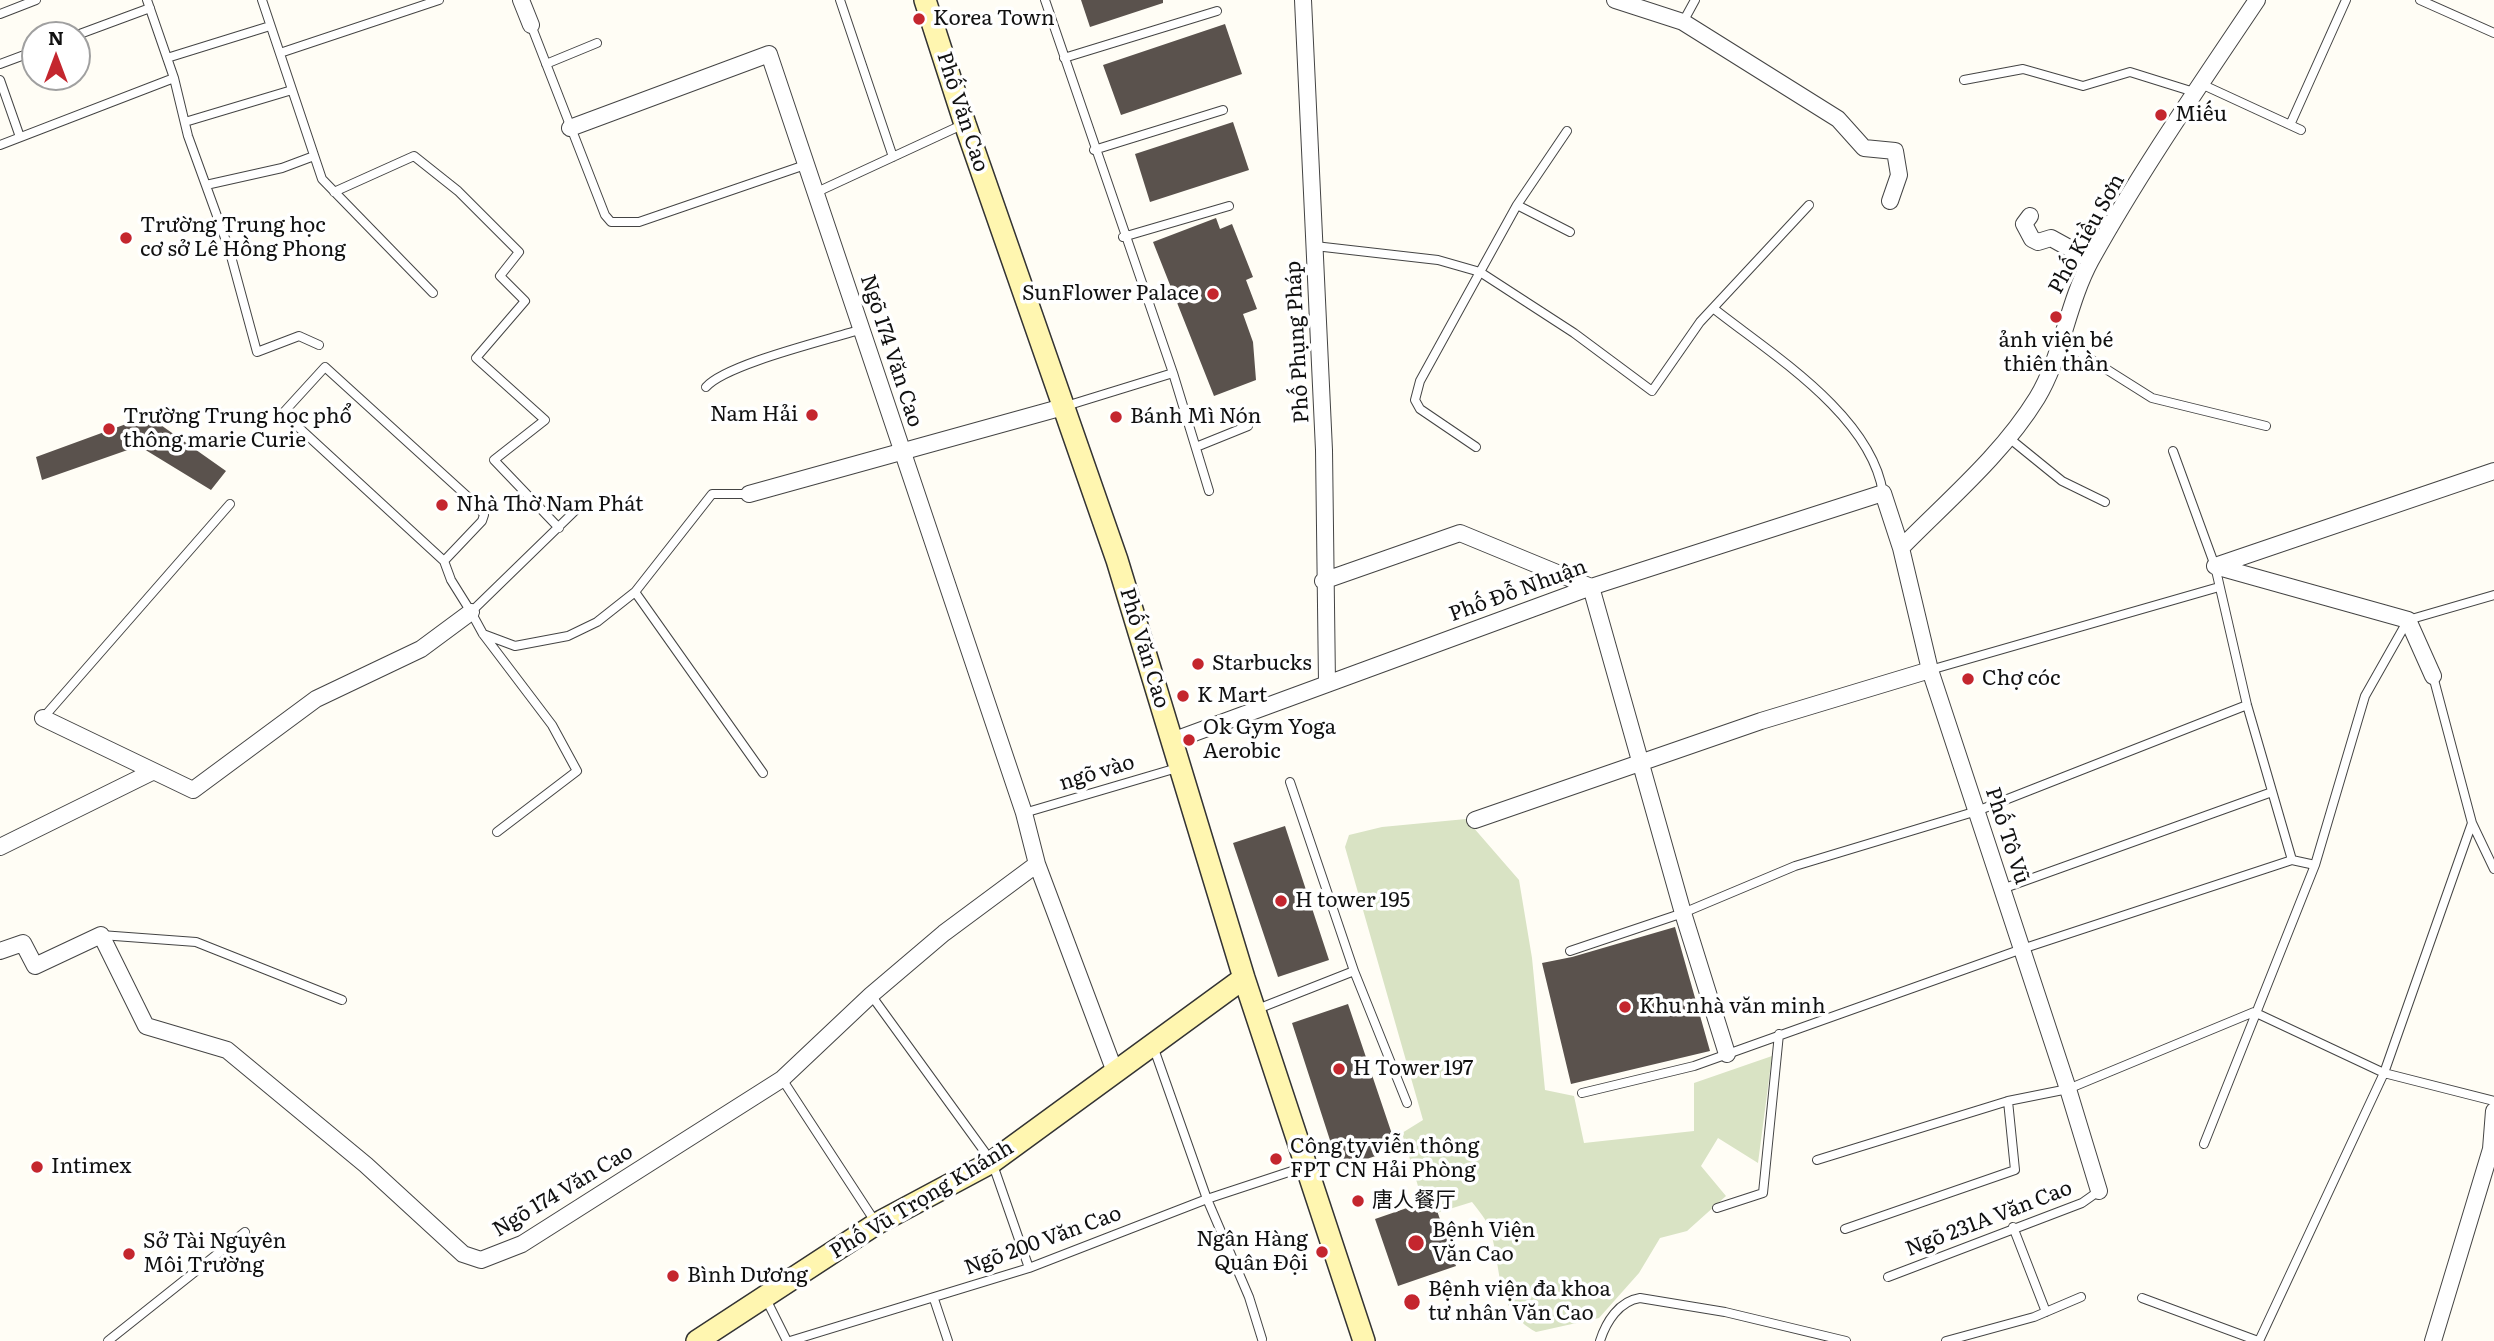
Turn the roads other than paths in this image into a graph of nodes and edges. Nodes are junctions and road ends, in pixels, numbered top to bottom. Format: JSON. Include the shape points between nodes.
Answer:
{"nodes":[{"id":1,"x":36,"y":0,"type":"edge"},
{"id":2,"x":262,"y":0,"type":"edge"},
{"id":3,"x":439,"y":0,"type":"edge"},
{"id":4,"x":521,"y":0,"type":"edge"},
{"id":5,"x":840,"y":0,"type":"edge"},
{"id":6,"x":925,"y":0,"type":"edge"},
{"id":7,"x":1045,"y":0,"type":"edge"},
{"id":8,"x":1303,"y":0,"type":"edge"},
{"id":9,"x":1615,"y":0,"type":"edge"},
{"id":10,"x":1695,"y":0,"type":"edge"},
{"id":11,"x":2257,"y":0,"type":"edge"},
{"id":12,"x":2346,"y":0,"type":"edge"},
{"id":13,"x":2420,"y":0,"type":"edge"},
{"id":14,"x":148,"y":4,"type":"edge"},
{"id":15,"x":1217,"y":11,"type":"dead end"},
{"id":16,"x":0,"y":14,"type":"edge"},
{"id":17,"x":1683,"y":22,"type":"junction"},
{"id":18,"x":531,"y":25,"type":"joint"},
{"id":19,"x":270,"y":26,"type":"junction"},
{"id":20,"x":91,"y":29,"type":"edge"},
{"id":21,"x":2494,"y":33,"type":"edge"},
{"id":22,"x":597,"y":43,"type":"dead end"},
{"id":23,"x":280,"y":53,"type":"junction"},
{"id":24,"x":21,"y":56,"type":"edge"},
{"id":25,"x":167,"y":58,"type":"junction"},
{"id":26,"x":1064,"y":58,"type":"junction"},
{"id":27,"x":0,"y":64,"type":"edge"},
{"id":28,"x":546,"y":64,"type":"junction"},
{"id":29,"x":174,"y":78,"type":"junction"},
{"id":30,"x":0,"y":80,"type":"edge"},
{"id":31,"x":1965,"y":80,"type":"dead end"},
{"id":32,"x":2197,"y":88,"type":"junction"},
{"id":33,"x":292,"y":90,"type":"junction"},
{"id":34,"x":1223,"y":110,"type":"dead end"},
{"id":35,"x":185,"y":122,"type":"junction"},
{"id":36,"x":965,"y":124,"type":"junction"},
{"id":37,"x":2290,"y":125,"type":"junction"},
{"id":38,"x":570,"y":128,"type":"junction"},
{"id":39,"x":2301,"y":130,"type":"dead end"},
{"id":40,"x":1567,"y":131,"type":"dead end"},
{"id":41,"x":20,"y":137,"type":"junction"},
{"id":42,"x":0,"y":145,"type":"edge"},
{"id":43,"x":1094,"y":150,"type":"junction"},
{"id":44,"x":314,"y":156,"type":"junction"},
{"id":45,"x":893,"y":157,"type":"junction"},
{"id":46,"x":807,"y":164,"type":"junction"},
{"id":47,"x":206,"y":185,"type":"junction"},
{"id":48,"x":334,"y":191,"type":"junction"},
{"id":49,"x":817,"y":192,"type":"junction"},
{"id":50,"x":1891,"y":201,"type":"dead end"},
{"id":51,"x":1517,"y":205,"type":"junction"},
{"id":52,"x":1809,"y":205,"type":"dead end"},
{"id":53,"x":1228,"y":206,"type":"dead end"},
{"id":54,"x":2030,"y":216,"type":"dead end"},
{"id":55,"x":1570,"y":232,"type":"dead end"},
{"id":56,"x":1123,"y":237,"type":"junction"},
{"id":57,"x":1315,"y":246,"type":"junction"},
{"id":58,"x":2091,"y":260,"type":"junction"},
{"id":59,"x":1480,"y":272,"type":"junction"},
{"id":60,"x":433,"y":293,"type":"dead end"},
{"id":61,"x":1713,"y":308,"type":"junction"},
{"id":62,"x":862,"y":329,"type":"junction"},
{"id":63,"x":2060,"y":340,"type":"junction"},
{"id":64,"x":318,"y":345,"type":"dead end"},
{"id":65,"x":1173,"y":373,"type":"junction"},
{"id":66,"x":706,"y":387,"type":"dead end"},
{"id":67,"x":1063,"y":407,"type":"junction"},
{"id":68,"x":1248,"y":426,"type":"dead end"},
{"id":69,"x":2266,"y":426,"type":"dead end"},
{"id":70,"x":2009,"y":438,"type":"junction"},
{"id":71,"x":1196,"y":447,"type":"junction"},
{"id":72,"x":1476,"y":447,"type":"dead end"},
{"id":73,"x":902,"y":450,"type":"junction"},
{"id":74,"x":2173,"y":451,"type":"dead end"},
{"id":75,"x":2494,"y":471,"type":"edge"},
{"id":76,"x":1209,"y":491,"type":"dead end"},
{"id":77,"x":750,"y":494,"type":"joint"},
{"id":78,"x":1883,"y":494,"type":"junction"},
{"id":79,"x":2105,"y":502,"type":"dead end"},
{"id":80,"x":230,"y":504,"type":"dead end"},
{"id":81,"x":581,"y":505,"type":"dead end"},
{"id":82,"x":559,"y":528,"type":"junction"},
{"id":83,"x":1901,"y":548,"type":"junction"},
{"id":84,"x":444,"y":561,"type":"junction"},
{"id":85,"x":2215,"y":566,"type":"junction"},
{"id":86,"x":1323,"y":580,"type":"junction"},
{"id":87,"x":1591,"y":587,"type":"junction"},
{"id":88,"x":2219,"y":587,"type":"junction"},
{"id":89,"x":635,"y":592,"type":"junction"},
{"id":90,"x":2494,"y":595,"type":"edge"},
{"id":91,"x":471,"y":612,"type":"junction"},
{"id":92,"x":2408,"y":620,"type":"junction"},
{"id":93,"x":483,"y":634,"type":"junction"},
{"id":94,"x":1930,"y":670,"type":"junction"},
{"id":95,"x":2433,"y":676,"type":"joint"},
{"id":96,"x":1327,"y":682,"type":"junction"},
{"id":97,"x":2247,"y":705,"type":"junction"},
{"id":98,"x":43,"y":718,"type":"joint"},
{"id":99,"x":1172,"y":741,"type":"junction"},
{"id":100,"x":1640,"y":761,"type":"junction"},
{"id":101,"x":1180,"y":767,"type":"junction"},
{"id":102,"x":152,"y":772,"type":"junction"},
{"id":103,"x":763,"y":773,"type":"dead end"},
{"id":104,"x":1290,"y":782,"type":"dead end"},
{"id":105,"x":2272,"y":792,"type":"junction"},
{"id":106,"x":1976,"y":811,"type":"junction"},
{"id":107,"x":1024,"y":813,"type":"junction"},
{"id":108,"x":1475,"y":820,"type":"dead end"},
{"id":109,"x":2472,"y":823,"type":"junction"},
{"id":110,"x":496,"y":832,"type":"dead end"},
{"id":111,"x":0,"y":847,"type":"edge"},
{"id":112,"x":2292,"y":860,"type":"junction"},
{"id":113,"x":1037,"y":864,"type":"junction"},
{"id":114,"x":2315,"y":865,"type":"junction"},
{"id":115,"x":2494,"y":869,"type":"edge"},
{"id":116,"x":2002,"y":889,"type":"junction"},
{"id":117,"x":1683,"y":913,"type":"junction"},
{"id":118,"x":101,"y":935,"type":"junction"},
{"id":119,"x":2022,"y":949,"type":"junction"},
{"id":120,"x":0,"y":951,"type":"edge"},
{"id":121,"x":1570,"y":951,"type":"dead end"},
{"id":122,"x":1354,"y":971,"type":"junction"},
{"id":123,"x":1244,"y":978,"type":"junction"},
{"id":124,"x":871,"y":995,"type":"junction"},
{"id":125,"x":342,"y":1000,"type":"dead end"},
{"id":126,"x":1255,"y":1010,"type":"junction"},
{"id":127,"x":2254,"y":1012,"type":"junction"},
{"id":128,"x":1779,"y":1034,"type":"junction"},
{"id":129,"x":1152,"y":1043,"type":"junction"},
{"id":130,"x":1727,"y":1054,"type":"junction"},
{"id":131,"x":1115,"y":1072,"type":"junction"},
{"id":132,"x":2384,"y":1073,"type":"junction"},
{"id":133,"x":782,"y":1079,"type":"junction"},
{"id":134,"x":2068,"y":1088,"type":"junction"},
{"id":135,"x":1582,"y":1093,"type":"dead end"},
{"id":136,"x":2008,"y":1101,"type":"junction"},
{"id":137,"x":2494,"y":1101,"type":"edge"},
{"id":138,"x":1407,"y":1103,"type":"dead end"},
{"id":139,"x":2494,"y":1111,"type":"edge"},
{"id":140,"x":2204,"y":1144,"type":"dead end"},
{"id":141,"x":1817,"y":1160,"type":"dead end"},
{"id":142,"x":992,"y":1162,"type":"junction"},
{"id":143,"x":1306,"y":1167,"type":"junction"},
{"id":144,"x":2099,"y":1191,"type":"joint"},
{"id":145,"x":1207,"y":1199,"type":"junction"},
{"id":146,"x":1717,"y":1208,"type":"dead end"},
{"id":147,"x":876,"y":1224,"type":"junction"},
{"id":148,"x":2013,"y":1227,"type":"junction"},
{"id":149,"x":1845,"y":1229,"type":"dead end"},
{"id":150,"x":244,"y":1231,"type":"dead end"},
{"id":151,"x":1030,"y":1268,"type":"junction"},
{"id":152,"x":1888,"y":1277,"type":"dead end"},
{"id":153,"x":764,"y":1296,"type":"junction"},
{"id":154,"x":2081,"y":1297,"type":"dead end"},
{"id":155,"x":2142,"y":1298,"type":"dead end"},
{"id":156,"x":934,"y":1299,"type":"junction"},
{"id":157,"x":2046,"y":1312,"type":"junction"},
{"id":158,"x":1262,"y":1339,"type":"dead end"},
{"id":159,"x":108,"y":1341,"type":"edge"},
{"id":160,"x":697,"y":1341,"type":"edge"},
{"id":161,"x":788,"y":1341,"type":"edge"},
{"id":162,"x":948,"y":1341,"type":"edge"},
{"id":163,"x":1364,"y":1341,"type":"edge"},
{"id":164,"x":1600,"y":1341,"type":"edge"},
{"id":165,"x":1846,"y":1341,"type":"edge"},
{"id":166,"x":1946,"y":1341,"type":"edge"},
{"id":167,"x":2259,"y":1341,"type":"edge"},
{"id":168,"x":2433,"y":1341,"type":"edge"}],
"edges":[{"from":1,"to":16,"type":"lane"},
{"from":2,"to":19,"type":"lane"},
{"from":3,"to":23,"type":"lane"},
{"from":4,"to":18,"type":"street"},
{"from":5,"to":45,"type":"lane"},
{"from":6,"to":36,"type":"street","name":"Phố Văn Cao"},
{"from":7,"to":26,"type":"lane"},
{"from":8,"to":57,"type":"street","name":"Phố Phụng Pháp"},
{"from":9,"to":17,"type":"street"},
{"from":10,"to":17,"type":"lane"},
{"from":11,"to":32,"type":"street","name":"Phố Kiều Sơn"},
{"from":12,"to":37,"type":"lane"},
{"from":13,"to":21,"type":"lane"},
{"from":14,"to":20,"type":"lane"},
{"from":14,"to":25,"type":"lane"},
{"from":15,"to":26,"type":"lane"},
{"from":17,"to":50,"type":"street","via":[[1839,119],[1864,148],[1895,151],[1899,175]]},
{"from":18,"to":28,"type":"lane"},
{"from":19,"to":23,"type":"lane"},
{"from":19,"to":25,"type":"lane"},
{"from":22,"to":28,"type":"lane"},
{"from":23,"to":33,"type":"lane"},
{"from":24,"to":27,"type":"lane"},
{"from":25,"to":29,"type":"lane"},
{"from":26,"to":43,"type":"lane"},
{"from":28,"to":38,"type":"lane"},
{"from":29,"to":35,"type":"lane"},
{"from":29,"to":41,"type":"lane"},
{"from":30,"to":41,"type":"lane"},
{"from":31,"to":32,"type":"lane","via":[[2022,69],[2083,86],[2130,72]]},
{"from":32,"to":37,"type":"lane"},
{"from":32,"to":58,"type":"street","name":"Phố Kiều Sơn"},
{"from":33,"to":35,"type":"lane"},
{"from":33,"to":44,"type":"lane"},
{"from":34,"to":43,"type":"lane"},
{"from":35,"to":47,"type":"lane"},
{"from":36,"to":45,"type":"lane"},
{"from":36,"to":67,"type":"street","name":"Phố Văn Cao"},
{"from":37,"to":39,"type":"lane"},
{"from":38,"to":46,"type":"lane","via":[[605,215],[619,223],[639,222]]},
{"from":38,"to":46,"type":"street","name":"Ngõ 174 Văn Cao","via":[[769,54]]},
{"from":40,"to":51,"type":"lane"},
{"from":41,"to":42,"type":"lane"},
{"from":43,"to":56,"type":"lane"},
{"from":44,"to":47,"type":"lane"},
{"from":44,"to":48,"type":"lane","via":[[322,179]]},
{"from":45,"to":49,"type":"lane"},
{"from":46,"to":49,"type":"street","name":"Ngõ 174 Văn Cao"},
{"from":47,"to":64,"type":"lane","via":[[257,352],[299,336]]},
{"from":48,"to":60,"type":"lane"},
{"from":48,"to":82,"type":"lane","via":[[414,156],[458,191],[519,252],[500,276],[525,301],[476,358],[545,420],[494,460]]},
{"from":49,"to":62,"type":"street","name":"Ngõ 174 Văn Cao"},
{"from":51,"to":55,"type":"lane"},
{"from":51,"to":59,"type":"lane"},
{"from":52,"to":61,"type":"lane"},
{"from":53,"to":56,"type":"lane"},
{"from":54,"to":58,"type":"street","via":[[2024,224],[2032,239],[2051,238]]},
{"from":56,"to":65,"type":"lane"},
{"from":57,"to":59,"type":"lane","via":[[1438,260]]},
{"from":57,"to":86,"type":"street","name":"Phố Phụng Pháp","via":[[1324,450]]},
{"from":58,"to":63,"type":"street","name":"Phố Kiều Sơn"},
{"from":59,"to":61,"type":"lane","via":[[1574,332],[1652,391]]},
{"from":59,"to":72,"type":"lane","via":[[1420,381],[1415,400],[1420,409]]},
{"from":61,"to":78,"type":"lane","via":[[1806,382],[1846,421],[1875,462]]},
{"from":62,"to":66,"type":"lane","via":[[740,368],[711,380]]},
{"from":62,"to":73,"type":"street","name":"Ngõ 174 Văn Cao"},
{"from":63,"to":69,"type":"lane","via":[[2152,398]]},
{"from":63,"to":70,"type":"street","name":"Phố Kiều Sơn","via":[[2049,376]]},
{"from":65,"to":67,"type":"lane"},
{"from":65,"to":71,"type":"lane"},
{"from":67,"to":73,"type":"street"},
{"from":67,"to":99,"type":"street","name":"Phố Văn Cao","via":[[1117,560]]},
{"from":68,"to":71,"type":"lane"},
{"from":70,"to":79,"type":"lane","via":[[2062,481]]},
{"from":70,"to":83,"type":"street","name":"Phố Kiều Sơn"},
{"from":71,"to":76,"type":"lane"},
{"from":73,"to":77,"type":"street"},
{"from":73,"to":107,"type":"street","name":"Ngõ 174 Văn Cao"},
{"from":74,"to":85,"type":"lane"},
{"from":75,"to":85,"type":"street"},
{"from":77,"to":89,"type":"lane","via":[[712,494]]},
{"from":78,"to":83,"type":"street","name":"Phố Tô Vũ"},
{"from":78,"to":87,"type":"street","name":"Phố Đỗ Nhuận"},
{"from":80,"to":98,"type":"lane"},
{"from":81,"to":82,"type":"lane"},
{"from":82,"to":91,"type":"lane"},
{"from":83,"to":94,"type":"street","name":"Phố Tô Vũ"},
{"from":84,"to":84,"type":"lane","via":[[484,515],[326,367],[283,413]]},
{"from":84,"to":91,"type":"lane"},
{"from":85,"to":88,"type":"lane"},
{"from":85,"to":92,"type":"street"},
{"from":86,"to":87,"type":"street","via":[[1460,533]]},
{"from":86,"to":96,"type":"street","name":"Phố Phụng Pháp"},
{"from":87,"to":96,"type":"street","name":"Phố Đỗ Nhuận"},
{"from":87,"to":100,"type":"street"},
{"from":88,"to":94,"type":"lane"},
{"from":88,"to":97,"type":"lane"},
{"from":89,"to":93,"type":"lane","via":[[597,622],[568,636],[515,646]]},
{"from":89,"to":103,"type":"lane"},
{"from":90,"to":92,"type":"lane"},
{"from":91,"to":93,"type":"lane"},
{"from":91,"to":102,"type":"street","via":[[421,649],[316,699],[193,790]]},
{"from":92,"to":95,"type":"street"},
{"from":92,"to":114,"type":"lane","via":[[2365,696]]},
{"from":93,"to":110,"type":"lane","via":[[552,725],[577,771]]},
{"from":94,"to":100,"type":"street"},
{"from":94,"to":106,"type":"street","name":"Phố Tô Vũ"},
{"from":95,"to":109,"type":"lane"},
{"from":96,"to":99,"type":"street","name":"Phố Đỗ Nhuận"},
{"from":97,"to":105,"type":"lane"},
{"from":97,"to":106,"type":"lane"},
{"from":98,"to":102,"type":"street"},
{"from":99,"to":101,"type":"street","name":"Phố Văn Cao"},
{"from":100,"to":108,"type":"street"},
{"from":100,"to":117,"type":"street"},
{"from":101,"to":107,"type":"lane","name":"ngõ vào"},
{"from":101,"to":123,"type":"street","name":"Phố Văn Cao"},
{"from":102,"to":111,"type":"street"},
{"from":104,"to":122,"type":"lane"},
{"from":105,"to":112,"type":"lane"},
{"from":105,"to":116,"type":"lane"},
{"from":106,"to":116,"type":"street","name":"Phố Tô Vũ"},
{"from":106,"to":117,"type":"lane","via":[[1795,866]]},
{"from":107,"to":113,"type":"street","name":"Ngõ 174 Văn Cao"},
{"from":109,"to":115,"type":"lane"},
{"from":109,"to":132,"type":"lane"},
{"from":112,"to":114,"type":"lane"},
{"from":112,"to":119,"type":"lane"},
{"from":113,"to":124,"type":"street","name":"Ngõ 174 Văn Cao"},
{"from":113,"to":131,"type":"street","name":"Ngõ 174 Văn Cao"},
{"from":114,"to":127,"type":"lane"},
{"from":116,"to":119,"type":"street","name":"Phố Tô Vũ"},
{"from":117,"to":121,"type":"lane"},
{"from":117,"to":130,"type":"street"},
{"from":118,"to":120,"type":"street","via":[[35,966],[23,943]]},
{"from":118,"to":125,"type":"lane","via":[[196,942]]},
{"from":118,"to":133,"type":"street","name":"Ngõ 174 Văn Cao","via":[[146,1026],[227,1050],[366,1165],[463,1254],[481,1260],[522,1244]]},
{"from":119,"to":128,"type":"lane"},
{"from":119,"to":134,"type":"street","name":"Phố Tô Vũ"},
{"from":122,"to":126,"type":"lane"},
{"from":122,"to":138,"type":"lane"},
{"from":123,"to":126,"type":"street","name":"Phố Văn Cao"},
{"from":123,"to":129,"type":"street","name":"Phố Vũ Trọng Khánh"},
{"from":124,"to":133,"type":"street","name":"Ngõ 174 Văn Cao"},
{"from":124,"to":142,"type":"lane"},
{"from":126,"to":143,"type":"street","name":"Phố Văn Cao"},
{"from":127,"to":132,"type":"lane"},
{"from":127,"to":134,"type":"lane"},
{"from":127,"to":140,"type":"lane"},
{"from":128,"to":130,"type":"lane"},
{"from":128,"to":146,"type":"lane","via":[[1763,1193]]},
{"from":129,"to":131,"type":"street","name":"Phố Vũ Trọng Khánh"},
{"from":129,"to":145,"type":"lane"},
{"from":130,"to":135,"type":"lane"},
{"from":131,"to":142,"type":"street","name":"Phố Vũ Trọng Khánh"},
{"from":132,"to":137,"type":"lane"},
{"from":132,"to":167,"type":"lane"},
{"from":133,"to":147,"type":"lane"},
{"from":134,"to":136,"type":"lane"},
{"from":134,"to":144,"type":"street","name":"Phố Tô Vũ"},
{"from":136,"to":141,"type":"lane"},
{"from":136,"to":149,"type":"lane","via":[[2015,1170]]},
{"from":139,"to":168,"type":"street","via":[[2491,1149]]},
{"from":142,"to":147,"type":"street","name":"Phố Vũ Trọng Khánh"},
{"from":142,"to":151,"type":"lane"},
{"from":143,"to":145,"type":"lane","name":"Ngõ 200 Văn Cao"},
{"from":143,"to":163,"type":"street","name":"Phố Văn Cao"},
{"from":144,"to":148,"type":"lane","name":"Ngõ 231A Văn Cao","via":[[2082,1203]]},
{"from":145,"to":151,"type":"lane","name":"Ngõ 200 Văn Cao"},
{"from":145,"to":158,"type":"lane"},
{"from":147,"to":153,"type":"street","name":"Phố Vũ Trọng Khánh"},
{"from":148,"to":152,"type":"lane","name":"Ngõ 231A Văn Cao"},
{"from":148,"to":157,"type":"lane"},
{"from":150,"to":159,"type":"lane"},
{"from":151,"to":156,"type":"lane","name":"Ngõ 200 Văn Cao"},
{"from":153,"to":160,"type":"street","name":"Phố Vũ Trọng Khánh"},
{"from":153,"to":161,"type":"lane"},
{"from":154,"to":157,"type":"lane"},
{"from":155,"to":167,"type":"lane"},
{"from":156,"to":161,"type":"lane","name":"Ngõ 200 Văn Cao"},
{"from":156,"to":162,"type":"lane"},
{"from":157,"to":166,"type":"lane"},
{"from":164,"to":165,"type":"lane","via":[[1619,1307],[1635,1298],[1725,1312]]}]}
